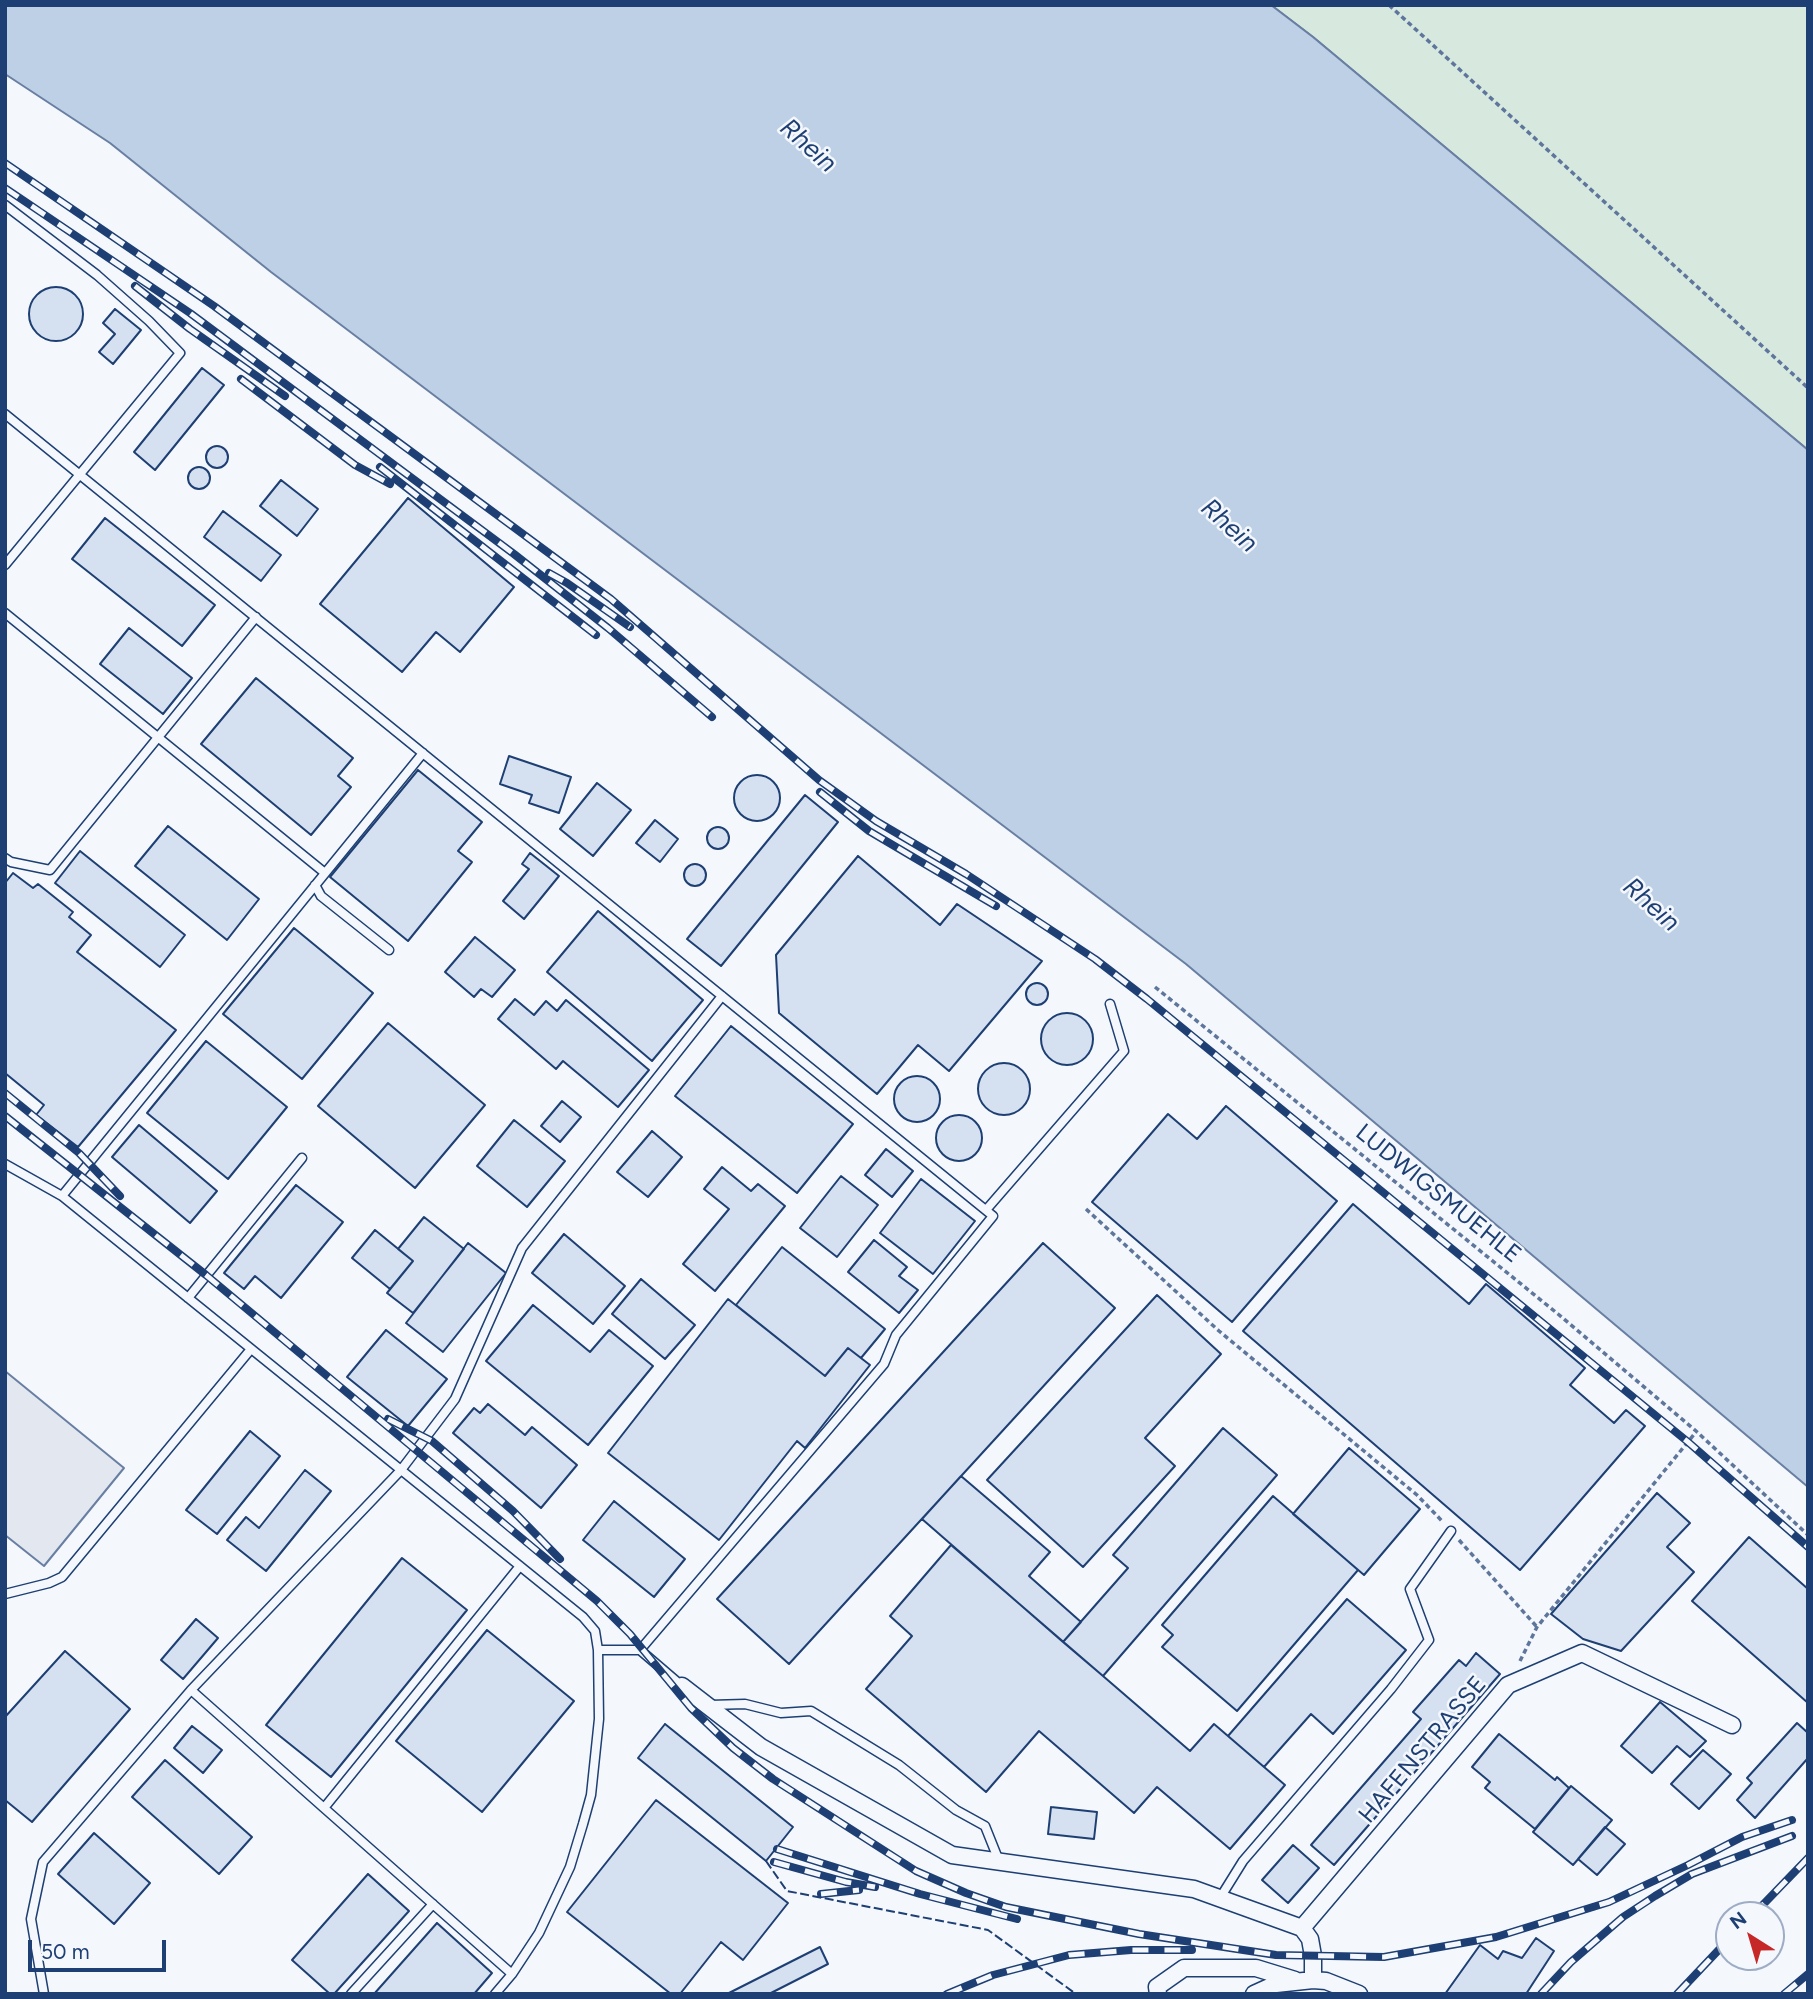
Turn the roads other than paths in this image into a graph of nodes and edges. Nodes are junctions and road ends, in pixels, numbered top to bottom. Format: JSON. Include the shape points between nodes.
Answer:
{"nodes":[{"id":1,"x":5,"y":205,"type":"edge"},
{"id":2,"x":5,"y":414,"type":"edge"},
{"id":3,"x":80,"y":474,"type":"junction"},
{"id":4,"x":5,"y":565,"type":"edge"},
{"id":5,"x":5,"y":614,"type":"edge"},
{"id":6,"x":256,"y":617,"type":"junction"},
{"id":7,"x":158,"y":737,"type":"junction"},
{"id":8,"x":423,"y":753,"type":"junction"},
{"id":9,"x":5,"y":858,"type":"edge"},
{"id":10,"x":325,"y":873,"type":"junction"},
{"id":11,"x":315,"y":885,"type":"junction"},
{"id":12,"x":389,"y":950,"type":"dead end"},
{"id":13,"x":722,"y":996,"type":"junction"},
{"id":14,"x":1110,"y":1004,"type":"dead end"},
{"id":15,"x":302,"y":1158,"type":"dead end"},
{"id":16,"x":5,"y":1164,"type":"edge"},
{"id":17,"x":62,"y":1196,"type":"junction"},
{"id":18,"x":986,"y":1210,"type":"junction"},
{"id":19,"x":188,"y":1298,"type":"junction"},
{"id":20,"x":251,"y":1349,"type":"junction"},
{"id":21,"x":401,"y":1470,"type":"junction"},
{"id":22,"x":1451,"y":1531,"type":"road end"},
{"id":23,"x":520,"y":1566,"type":"junction"},
{"id":24,"x":5,"y":1594,"type":"edge"},
{"id":25,"x":598,"y":1650,"type":"junction"},
{"id":26,"x":640,"y":1650,"type":"junction"},
{"id":27,"x":682,"y":1686,"type":"joint"},
{"id":28,"x":191,"y":1690,"type":"junction"},
{"id":29,"x":708,"y":1706,"type":"junction"},
{"id":30,"x":1732,"y":1725,"type":"dead end"},
{"id":31,"x":324,"y":1808,"type":"junction"},
{"id":32,"x":999,"y":1861,"type":"junction"},
{"id":33,"x":1220,"y":1898,"type":"junction"},
{"id":34,"x":433,"y":1904,"type":"junction"},
{"id":35,"x":1302,"y":1928,"type":"junction"},
{"id":36,"x":512,"y":1974,"type":"junction"},
{"id":37,"x":1295,"y":1980,"type":"junction"},
{"id":38,"x":1313,"y":1980,"type":"junction"},
{"id":39,"x":44,"y":1994,"type":"edge"},
{"id":40,"x":351,"y":1994,"type":"edge"},
{"id":41,"x":495,"y":1994,"type":"edge"},
{"id":42,"x":1158,"y":1994,"type":"edge"},
{"id":43,"x":1254,"y":1994,"type":"edge"},
{"id":44,"x":1359,"y":1994,"type":"edge"}],
"edges":[{"from":1,"to":3,"type":"lane","via":[[97,275],[180,352]]},
{"from":2,"to":3,"type":"lane"},
{"from":3,"to":4,"type":"lane"},
{"from":3,"to":6,"type":"lane"},
{"from":5,"to":7,"type":"lane"},
{"from":6,"to":7,"type":"lane"},
{"from":6,"to":8,"type":"lane"},
{"from":7,"to":9,"type":"lane","via":[[50,870]]},
{"from":7,"to":10,"type":"lane"},
{"from":8,"to":10,"type":"lane"},
{"from":8,"to":13,"type":"lane"},
{"from":10,"to":11,"type":"lane"},
{"from":11,"to":12,"type":"lane","via":[[321,896]]},
{"from":11,"to":17,"type":"lane"},
{"from":13,"to":18,"type":"lane"},
{"from":13,"to":21,"type":"lane","via":[[522,1248],[455,1399]]},
{"from":14,"to":18,"type":"lane","via":[[1124,1051]]},
{"from":15,"to":19,"type":"lane"},
{"from":16,"to":17,"type":"lane"},
{"from":17,"to":19,"type":"lane"},
{"from":18,"to":26,"type":"lane","via":[[993,1216],[896,1335],[884,1364]]},
{"from":19,"to":20,"type":"lane"},
{"from":20,"to":21,"type":"lane"},
{"from":20,"to":24,"type":"lane","via":[[62,1577]]},
{"from":21,"to":23,"type":"lane"},
{"from":21,"to":28,"type":"lane"},
{"from":22,"to":33,"type":"lane","via":[[1410,1589],[1429,1640],[1243,1861]]},
{"from":23,"to":25,"type":"lane","via":[[583,1617],[595,1631]]},
{"from":23,"to":31,"type":"lane"},
{"from":25,"to":26,"type":"lane"},
{"from":25,"to":36,"type":"lane","via":[[599,1719],[591,1795],[561,1888]]},
{"from":26,"to":27,"type":"lane"},
{"from":27,"to":29,"type":"street"},
{"from":28,"to":31,"type":"lane"},
{"from":28,"to":39,"type":"lane","via":[[43,1862],[31,1919]]},
{"from":29,"to":32,"type":"street","via":[[761,1747],[952,1854]]},
{"from":29,"to":32,"type":"lane","via":[[744,1704],[781,1713],[811,1711],[985,1826]]},
{"from":30,"to":35,"type":"street","name":"HAFENSTRASSE","via":[[1582,1653],[1508,1685]]},
{"from":31,"to":34,"type":"lane"},
{"from":32,"to":33,"type":"street","via":[[1194,1889]]},
{"from":33,"to":35,"type":"street"},
{"from":34,"to":36,"type":"lane"},
{"from":34,"to":40,"type":"lane"},
{"from":35,"to":38,"type":"street","via":[[1310,1939]]},
{"from":36,"to":41,"type":"lane"},
{"from":37,"to":38,"type":"street"},
{"from":37,"to":42,"type":"street","via":[[1255,1968],[1184,1968],[1157,1987]]},
{"from":37,"to":43,"type":"street"},
{"from":38,"to":44,"type":"street"}]}
